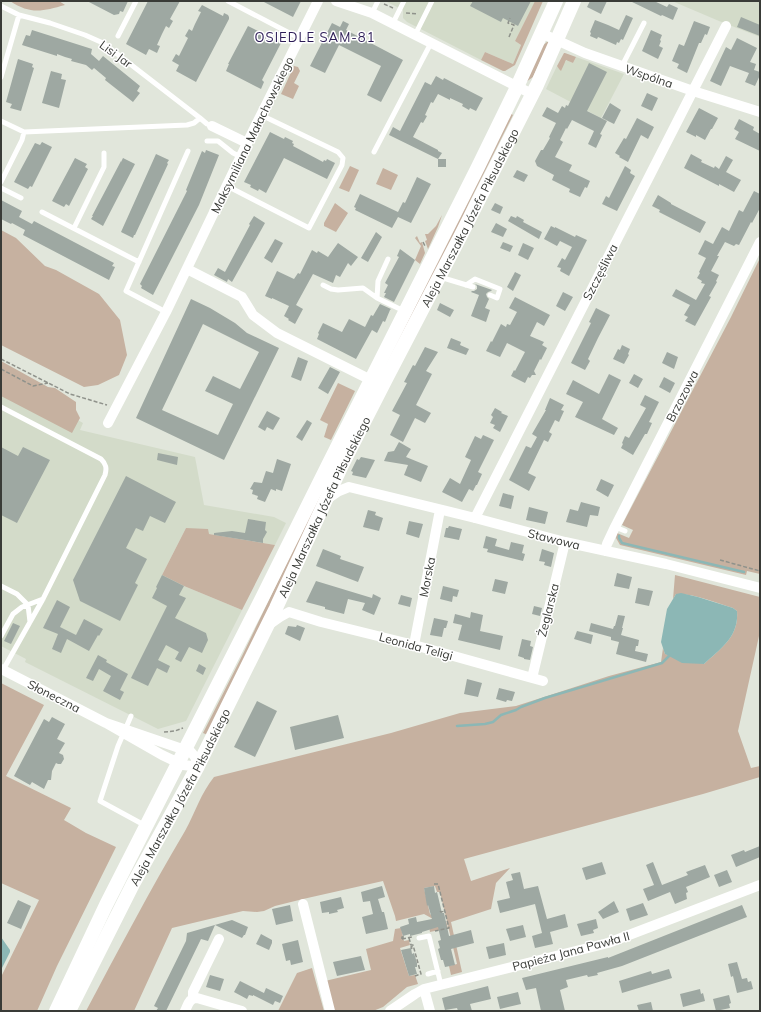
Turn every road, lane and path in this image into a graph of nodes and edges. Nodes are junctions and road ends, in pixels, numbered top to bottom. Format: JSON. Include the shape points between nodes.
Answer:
{"nodes":[{"id":1,"x":136,"y":1,"type":"edge"},
{"id":2,"x":228,"y":1,"type":"edge"},
{"id":3,"x":318,"y":1,"type":"edge"},
{"id":4,"x":336,"y":1,"type":"edge"},
{"id":5,"x":378,"y":1,"type":"edge"},
{"id":6,"x":404,"y":1,"type":"edge"},
{"id":7,"x":432,"y":1,"type":"edge"},
{"id":8,"x":556,"y":1,"type":"edge"},
{"id":9,"x":574,"y":1,"type":"edge"},
{"id":10,"x":1,"y":6,"type":"edge"},
{"id":11,"x":372,"y":13,"type":"junction"},
{"id":12,"x":19,"y":15,"type":"junction"},
{"id":13,"x":510,"y":18,"type":"dead end"},
{"id":14,"x":393,"y":23,"type":"junction"},
{"id":15,"x":644,"y":23,"type":"dead end"},
{"id":16,"x":726,"y":26,"type":"dead end"},
{"id":17,"x":541,"y":33,"type":"junction"},
{"id":18,"x":415,"y":34,"type":"junction"},
{"id":19,"x":118,"y":36,"type":"dead end"},
{"id":20,"x":509,"y":37,"type":"dead end"},
{"id":21,"x":300,"y":38,"type":"junction"},
{"id":22,"x":557,"y":40,"type":"junction"},
{"id":23,"x":431,"y":43,"type":"junction"},
{"id":24,"x":622,"y":66,"type":"junction"},
{"id":25,"x":1,"y":77,"type":"edge"},
{"id":26,"x":517,"y":86,"type":"junction"},
{"id":27,"x":693,"y":91,"type":"junction"},
{"id":28,"x":532,"y":94,"type":"junction"},
{"id":29,"x":759,"y":109,"type":"edge"},
{"id":30,"x":261,"y":115,"type":"junction"},
{"id":31,"x":200,"y":118,"type":"junction"},
{"id":32,"x":1,"y":121,"type":"edge"},
{"id":33,"x":212,"y":126,"type":"joint"},
{"id":34,"x":24,"y":132,"type":"junction"},
{"id":35,"x":207,"y":141,"type":"dead end"},
{"id":36,"x":247,"y":143,"type":"junction"},
{"id":37,"x":188,"y":151,"type":"dead end"},
{"id":38,"x":374,"y":152,"type":"dead end"},
{"id":39,"x":104,"y":153,"type":"dead end"},
{"id":40,"x":241,"y":157,"type":"junction"},
{"id":41,"x":1,"y":182,"type":"edge"},
{"id":42,"x":227,"y":186,"type":"junction"},
{"id":43,"x":1,"y":188,"type":"edge"},
{"id":44,"x":21,"y":198,"type":"dead end"},
{"id":45,"x":42,"y":212,"type":"dead end"},
{"id":46,"x":74,"y":228,"type":"junction"},
{"id":47,"x":760,"y":242,"type":"edge"},
{"id":48,"x":388,"y":259,"type":"dead end"},
{"id":49,"x":139,"y":262,"type":"junction"},
{"id":50,"x":187,"y":269,"type":"junction"},
{"id":51,"x":439,"y":276,"type":"junction"},
{"id":52,"x":323,"y":284,"type":"dead end"},
{"id":53,"x":466,"y":285,"type":"junction"},
{"id":54,"x":473,"y":288,"type":"dead end"},
{"id":55,"x":490,"y":295,"type":"dead end"},
{"id":56,"x":377,"y":298,"type":"junction"},
{"id":57,"x":166,"y":312,"type":"junction"},
{"id":58,"x":405,"y":312,"type":"junction"},
{"id":59,"x":1,"y":359,"type":"edge"},
{"id":60,"x":1,"y":369,"type":"edge"},
{"id":61,"x":371,"y":380,"type":"junction"},
{"id":62,"x":48,"y":383,"type":"junction"},
{"id":63,"x":1,"y":407,"type":"edge"},
{"id":64,"x":116,"y":408,"type":"junction"},
{"id":65,"x":108,"y":423,"type":"dead end"},
{"id":66,"x":342,"y":465,"type":"junction"},
{"id":67,"x":349,"y":487,"type":"junction"},
{"id":68,"x":325,"y":500,"type":"junction"},
{"id":69,"x":440,"y":510,"type":"junction"},
{"id":70,"x":474,"y":518,"type":"junction"},
{"id":71,"x":615,"y":527,"type":"junction"},
{"id":72,"x":625,"y":532,"type":"dead end"},
{"id":73,"x":565,"y":542,"type":"junction"},
{"id":74,"x":605,"y":550,"type":"junction"},
{"id":75,"x":720,"y":560,"type":"dead end"},
{"id":76,"x":760,"y":571,"type":"edge"},
{"id":77,"x":1,"y":586,"type":"edge"},
{"id":78,"x":285,"y":588,"type":"junction"},
{"id":79,"x":760,"y":588,"type":"edge"},
{"id":80,"x":43,"y":599,"type":"junction"},
{"id":81,"x":28,"y":605,"type":"junction"},
{"id":82,"x":289,"y":612,"type":"junction"},
{"id":83,"x":30,"y":622,"type":"junction"},
{"id":84,"x":267,"y":626,"type":"junction"},
{"id":85,"x":2,"y":633,"type":"edge"},
{"id":86,"x":414,"y":645,"type":"junction"},
{"id":87,"x":2,"y":669,"type":"edge"},
{"id":88,"x":532,"y":678,"type":"junction"},
{"id":89,"x":543,"y":682,"type":"dead end"},
{"id":90,"x":131,"y":716,"type":"dead end"},
{"id":91,"x":186,"y":727,"type":"dead end"},
{"id":92,"x":124,"y":731,"type":"junction"},
{"id":93,"x":158,"y":733,"type":"dead end"},
{"id":94,"x":182,"y":756,"type":"junction"},
{"id":95,"x":198,"y":766,"type":"junction"},
{"id":96,"x":147,"y":827,"type":"junction"},
{"id":97,"x":435,"y":886,"type":"dead end"},
{"id":98,"x":760,"y":886,"type":"edge"},
{"id":99,"x":437,"y":893,"type":"dead end"},
{"id":100,"x":440,"y":893,"type":"junction"},
{"id":101,"x":303,"y":904,"type":"dead end"},
{"id":102,"x":440,"y":911,"type":"dead end"},
{"id":103,"x":445,"y":911,"type":"junction"},
{"id":104,"x":432,"y":932,"type":"dead end"},
{"id":105,"x":404,"y":937,"type":"dead end"},
{"id":106,"x":409,"y":938,"type":"dead end"},
{"id":107,"x":418,"y":938,"type":"dead end"},
{"id":108,"x":219,"y":939,"type":"dead end"},
{"id":109,"x":402,"y":939,"type":"dead end"},
{"id":110,"x":414,"y":946,"type":"junction"},
{"id":111,"x":412,"y":948,"type":"dead end"},
{"id":112,"x":438,"y":972,"type":"junction"},
{"id":113,"x":428,"y":974,"type":"dead end"},
{"id":114,"x":415,"y":976,"type":"dead end"},
{"id":115,"x":441,"y":985,"type":"junction"},
{"id":116,"x":424,"y":989,"type":"junction"},
{"id":117,"x":195,"y":998,"type":"junction"},
{"id":118,"x":56,"y":1011,"type":"edge"},
{"id":119,"x":69,"y":1011,"type":"edge"},
{"id":120,"x":185,"y":1011,"type":"edge"},
{"id":121,"x":242,"y":1011,"type":"edge"},
{"id":122,"x":330,"y":1011,"type":"edge"},
{"id":123,"x":390,"y":1011,"type":"edge"},
{"id":124,"x":430,"y":1011,"type":"edge"}],
"edges":[{"from":1,"to":19,"type":"lane"},
{"from":2,"to":21,"type":"lane"},
{"from":3,"to":21,"type":"street","name":"Maksymiliana Małachowskiego"},
{"from":4,"to":11,"type":"street"},
{"from":5,"to":11,"type":"lane"},
{"from":6,"to":14,"type":"lane"},
{"from":7,"to":18,"type":"lane"},
{"from":8,"to":17,"type":"main road","name":"Aleja Marszałka Józefa Piłsudskiego"},
{"from":9,"to":22,"type":"main road","name":"Aleja Marszałka Józefa Piłsudskiego"},
{"from":10,"to":12,"type":"lane","name":"Lisi Jar"},
{"from":11,"to":14,"type":"street"},
{"from":12,"to":25,"type":"lane"},
{"from":12,"to":31,"type":"lane","name":"Lisi Jar","via":[[104,43]]},
{"from":13,"to":20,"type":"path","via":[[508,23],[514,25]]},
{"from":14,"to":18,"type":"street"},
{"from":15,"to":24,"type":"lane"},
{"from":16,"to":27,"type":"street","name":"Szczęśliwa"},
{"from":17,"to":22,"type":"street","name":"Wspólna"},
{"from":17,"to":26,"type":"main road","name":"Aleja Marszałka Józefa Piłsudskiego"},
{"from":18,"to":23,"type":"street"},
{"from":21,"to":30,"type":"street","name":"Maksymiliana Małachowskiego"},
{"from":22,"to":24,"type":"street","name":"Wspólna"},
{"from":22,"to":28,"type":"main road","name":"Aleja Marszałka Józefa Piłsudskiego"},
{"from":23,"to":26,"type":"street"},
{"from":23,"to":38,"type":"lane"},
{"from":24,"to":27,"type":"street","name":"Wspólna"},
{"from":26,"to":28,"type":"street"},
{"from":26,"to":58,"type":"main road","name":"Aleja Marszałka Józefa Piłsudskiego"},
{"from":27,"to":29,"type":"street","name":"Wspólna"},
{"from":27,"to":70,"type":"street","name":"Szczęśliwa"},
{"from":28,"to":51,"type":"main road","name":"Aleja Marszałka Józefa Piłsudskiego"},
{"from":30,"to":36,"type":"street","name":"Maksymiliana Małachowskiego"},
{"from":30,"to":42,"type":"lane","via":[[338,152],[343,158],[342,165],[309,228]]},
{"from":31,"to":33,"type":"lane","name":"Lisi Jar"},
{"from":31,"to":34,"type":"lane","via":[[187,126]]},
{"from":32,"to":34,"type":"lane"},
{"from":33,"to":36,"type":"street","name":"Lisi Jar"},
{"from":34,"to":41,"type":"lane"},
{"from":35,"to":40,"type":"lane","via":[[218,141]]},
{"from":36,"to":40,"type":"street","name":"Maksymiliana Małachowskiego"},
{"from":37,"to":49,"type":"lane"},
{"from":39,"to":46,"type":"lane","via":[[104,167]]},
{"from":40,"to":42,"type":"street","name":"Maksymiliana Małachowskiego"},
{"from":42,"to":50,"type":"street","name":"Maksymiliana Małachowskiego"},
{"from":43,"to":44,"type":"lane"},
{"from":45,"to":46,"type":"lane"},
{"from":46,"to":49,"type":"lane"},
{"from":47,"to":71,"type":"street","name":"Brzozowa"},
{"from":48,"to":56,"type":"lane","via":[[378,281]]},
{"from":49,"to":57,"type":"lane","via":[[126,291]]},
{"from":50,"to":57,"type":"street","name":"Maksymiliana Małachowskiego"},
{"from":50,"to":61,"type":"street","via":[[242,297],[253,315],[277,333]]},
{"from":51,"to":53,"type":"lane"},
{"from":51,"to":66,"type":"main road","name":"Aleja Marszałka Józefa Piłsudskiego"},
{"from":52,"to":56,"type":"lane","via":[[338,290],[363,288]]},
{"from":53,"to":54,"type":"lane"},
{"from":53,"to":55,"type":"lane","via":[[474,278],[500,289],[497,298]]},
{"from":56,"to":58,"type":"lane"},
{"from":57,"to":64,"type":"street","name":"Maksymiliana Małachowskiego"},
{"from":58,"to":61,"type":"main road","name":"Aleja Marszałka Józefa Piłsudskiego"},
{"from":59,"to":62,"type":"path"},
{"from":60,"to":62,"type":"path","via":[[33,386]]},
{"from":61,"to":94,"type":"main road","name":"Aleja Marszałka Józefa Piłsudskiego"},
{"from":62,"to":64,"type":"path","via":[[70,394]]},
{"from":63,"to":80,"type":"lane","via":[[101,459],[106,468]]},
{"from":64,"to":65,"type":"street","name":"Maksymiliana Małachowskiego"},
{"from":66,"to":67,"type":"street"},
{"from":66,"to":68,"type":"main road","name":"Aleja Marszałka Józefa Piłsudskiego"},
{"from":67,"to":68,"type":"street"},
{"from":67,"to":69,"type":"street","name":"Stawowa"},
{"from":68,"to":78,"type":"main road","name":"Aleja Marszałka Józefa Piłsudskiego"},
{"from":69,"to":70,"type":"street","name":"Stawowa"},
{"from":69,"to":86,"type":"street","name":"Morska"},
{"from":70,"to":73,"type":"street","name":"Stawowa"},
{"from":71,"to":72,"type":"lane"},
{"from":71,"to":74,"type":"street","name":"Brzozowa"},
{"from":73,"to":74,"type":"street","name":"Stawowa"},
{"from":73,"to":88,"type":"street","name":"Żeglarska"},
{"from":74,"to":79,"type":"street","name":"Stawowa"},
{"from":75,"to":76,"type":"path"},
{"from":77,"to":81,"type":"lane","via":[[17,594]]},
{"from":78,"to":82,"type":"street"},
{"from":78,"to":84,"type":"main road","name":"Aleja Marszałka Józefa Piłsudskiego"},
{"from":80,"to":81,"type":"lane"},
{"from":80,"to":83,"type":"lane"},
{"from":81,"to":83,"type":"lane"},
{"from":81,"to":85,"type":"lane","via":[[13,614]]},
{"from":82,"to":84,"type":"street"},
{"from":82,"to":86,"type":"street","name":"Leonida Teligi"},
{"from":83,"to":87,"type":"lane"},
{"from":84,"to":95,"type":"main road","name":"Aleja Marszałka Józefa Piłsudskiego"},
{"from":86,"to":88,"type":"street","name":"Leonida Teligi"},
{"from":87,"to":92,"type":"street","name":"Słoneczna"},
{"from":88,"to":89,"type":"street","name":"Leonida Teligi"},
{"from":90,"to":92,"type":"lane"},
{"from":91,"to":93,"type":"path"},
{"from":92,"to":94,"type":"street","name":"Słoneczna","via":[[162,755]]},
{"from":92,"to":96,"type":"lane","via":[[100,801]]},
{"from":94,"to":95,"type":"street","name":"Słoneczna","via":[[188,766]]},
{"from":94,"to":96,"type":"main road","name":"Aleja Marszałka Józefa Piłsudskiego"},
{"from":95,"to":119,"type":"main road","name":"Aleja Marszałka Józefa Piłsudskiego"},
{"from":96,"to":118,"type":"main road","name":"Aleja Marszałka Józefa Piłsudskiego","via":[[106,905]]},
{"from":97,"to":100,"type":"path","via":[[434,884],[438,884]]},
{"from":98,"to":115,"type":"street","name":"Papieża Jana Pawła II","via":[[612,942]]},
{"from":99,"to":100,"type":"path"},
{"from":100,"to":103,"type":"path"},
{"from":101,"to":122,"type":"street"},
{"from":102,"to":103,"type":"path"},
{"from":103,"to":104,"type":"path","via":[[449,928]]},
{"from":105,"to":109,"type":"path"},
{"from":106,"to":110,"type":"path","via":[[411,945]]},
{"from":107,"to":112,"type":"lane","via":[[429,936]]},
{"from":108,"to":117,"type":"street","via":[[193,992]]},
{"from":110,"to":111,"type":"path"},
{"from":110,"to":114,"type":"path","via":[[421,974]]},
{"from":112,"to":113,"type":"lane"},
{"from":112,"to":115,"type":"lane"},
{"from":115,"to":116,"type":"street","name":"Papieża Jana Pawła II"},
{"from":116,"to":123,"type":"street","name":"Papieża Jana Pawła II"},
{"from":116,"to":124,"type":"street"},
{"from":117,"to":120,"type":"street","via":[[190,1000]]},
{"from":117,"to":121,"type":"street"}]}
